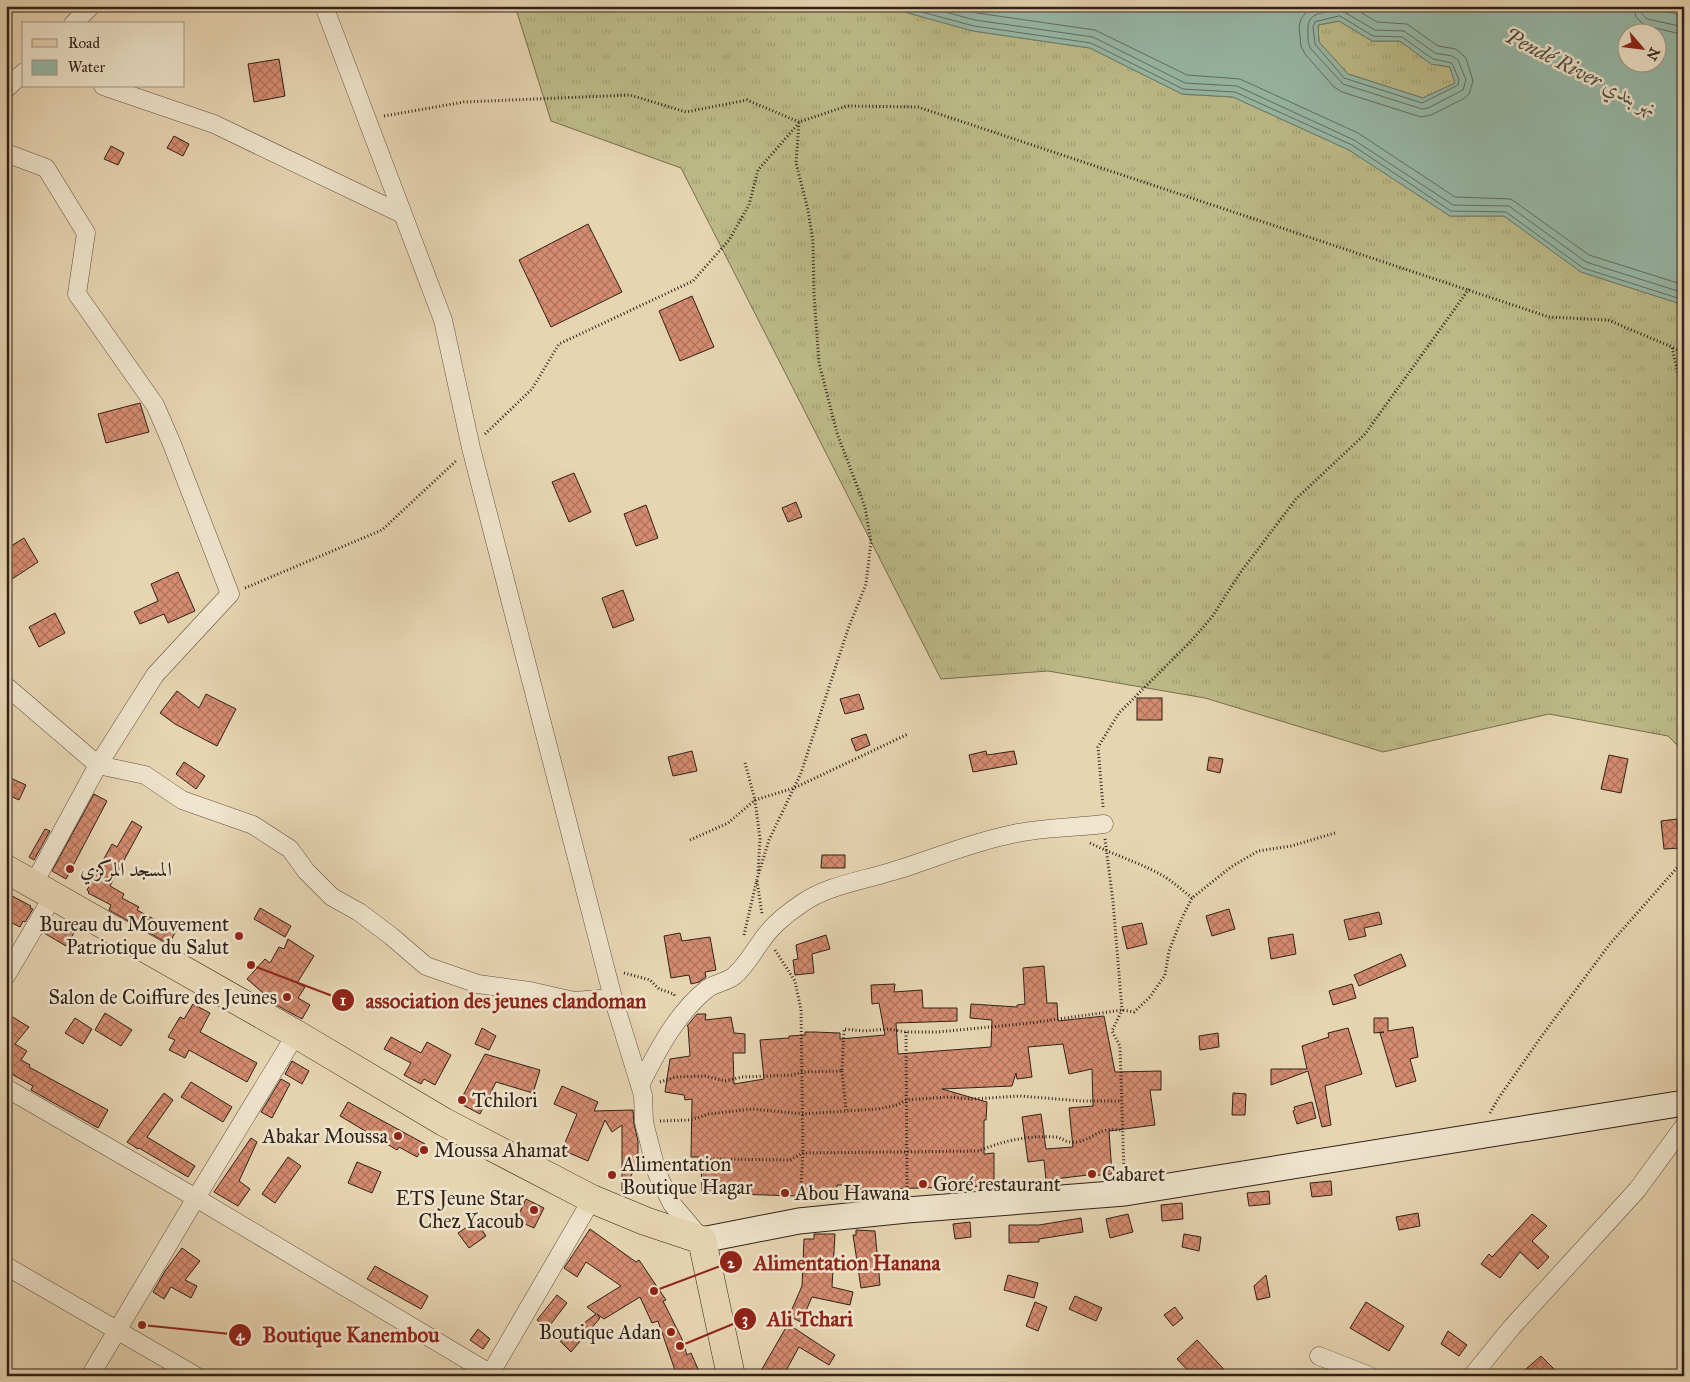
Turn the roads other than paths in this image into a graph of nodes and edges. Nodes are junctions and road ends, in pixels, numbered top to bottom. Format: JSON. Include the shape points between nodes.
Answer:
{"nodes":[{"id":1,"x":91,"y":6,"type":"edge"},
{"id":2,"x":324,"y":6,"type":"edge"},
{"id":3,"x":75,"y":22,"type":"edge"},
{"id":4,"x":22,"y":74,"type":"edge"},
{"id":5,"x":109,"y":88,"type":"edge"},
{"id":6,"x":6,"y":89,"type":"edge"},
{"id":7,"x":6,"y":154,"type":"edge"},
{"id":8,"x":402,"y":214,"type":"junction"},
{"id":9,"x":6,"y":686,"type":"edge"},
{"id":10,"x":98,"y":765,"type":"junction"},
{"id":11,"x":1104,"y":824,"type":"road end"},
{"id":12,"x":6,"y":869,"type":"edge"},
{"id":13,"x":43,"y":891,"type":"junction"},
{"id":14,"x":6,"y":976,"type":"edge"},
{"id":15,"x":613,"y":998,"type":"junction"},
{"id":16,"x":296,"y":1034,"type":"junction"},
{"id":17,"x":6,"y":1088,"type":"edge"},
{"id":18,"x":642,"y":1090,"type":"junction"},
{"id":19,"x":1684,"y":1103,"type":"edge"},
{"id":20,"x":1684,"y":1126,"type":"edge"},
{"id":21,"x":196,"y":1198,"type":"junction"},
{"id":22,"x":592,"y":1199,"type":"junction"},
{"id":23,"x":702,"y":1240,"type":"junction"},
{"id":24,"x":6,"y":1266,"type":"edge"},
{"id":25,"x":117,"y":1330,"type":"junction"},
{"id":26,"x":1319,"y":1356,"type":"dead end"},
{"id":27,"x":490,"y":1375,"type":"edge"},
{"id":28,"x":90,"y":1376,"type":"edge"},
{"id":29,"x":196,"y":1376,"type":"edge"},
{"id":30,"x":730,"y":1376,"type":"edge"},
{"id":31,"x":1370,"y":1376,"type":"edge"},
{"id":32,"x":1472,"y":1376,"type":"edge"}],
"edges":[{"from":1,"to":3,"type":"street"},
{"from":2,"to":8,"type":"street"},
{"from":4,"to":6,"type":"street"},
{"from":5,"to":8,"type":"street","via":[[214,124]]},
{"from":7,"to":10,"type":"street","via":[[46,168],[86,233],[76,294],[155,405],[230,594],[155,675]]},
{"from":8,"to":15,"type":"street","via":[[443,320],[471,448]]},
{"from":9,"to":10,"type":"street"},
{"from":10,"to":13,"type":"street"},
{"from":10,"to":15,"type":"street","via":[[145,775],[182,800],[253,825],[290,849],[332,897],[359,912],[426,966],[478,984],[574,1001]]},
{"from":11,"to":18,"type":"street","via":[[1014,833],[827,891],[803,902],[768,932],[734,977],[708,989],[676,1022],[656,1054]]},
{"from":12,"to":13,"type":"main road"},
{"from":13,"to":14,"type":"street"},
{"from":13,"to":16,"type":"main road"},
{"from":15,"to":18,"type":"street"},
{"from":16,"to":21,"type":"street"},
{"from":16,"to":22,"type":"main road","via":[[444,1122]]},
{"from":17,"to":21,"type":"street"},
{"from":18,"to":23,"type":"street","via":[[644,1122],[657,1173],[672,1204]]},
{"from":19,"to":23,"type":"main road","via":[[1125,1193],[799,1220]]},
{"from":20,"to":32,"type":"street","via":[[1637,1190],[1512,1326]]},
{"from":21,"to":25,"type":"street"},
{"from":21,"to":27,"type":"street"},
{"from":22,"to":23,"type":"main road","via":[[645,1222]]},
{"from":22,"to":27,"type":"street"},
{"from":23,"to":30,"type":"main road"},
{"from":24,"to":25,"type":"street"},
{"from":25,"to":28,"type":"street"},
{"from":25,"to":29,"type":"street"},
{"from":26,"to":31,"type":"street"}]}
